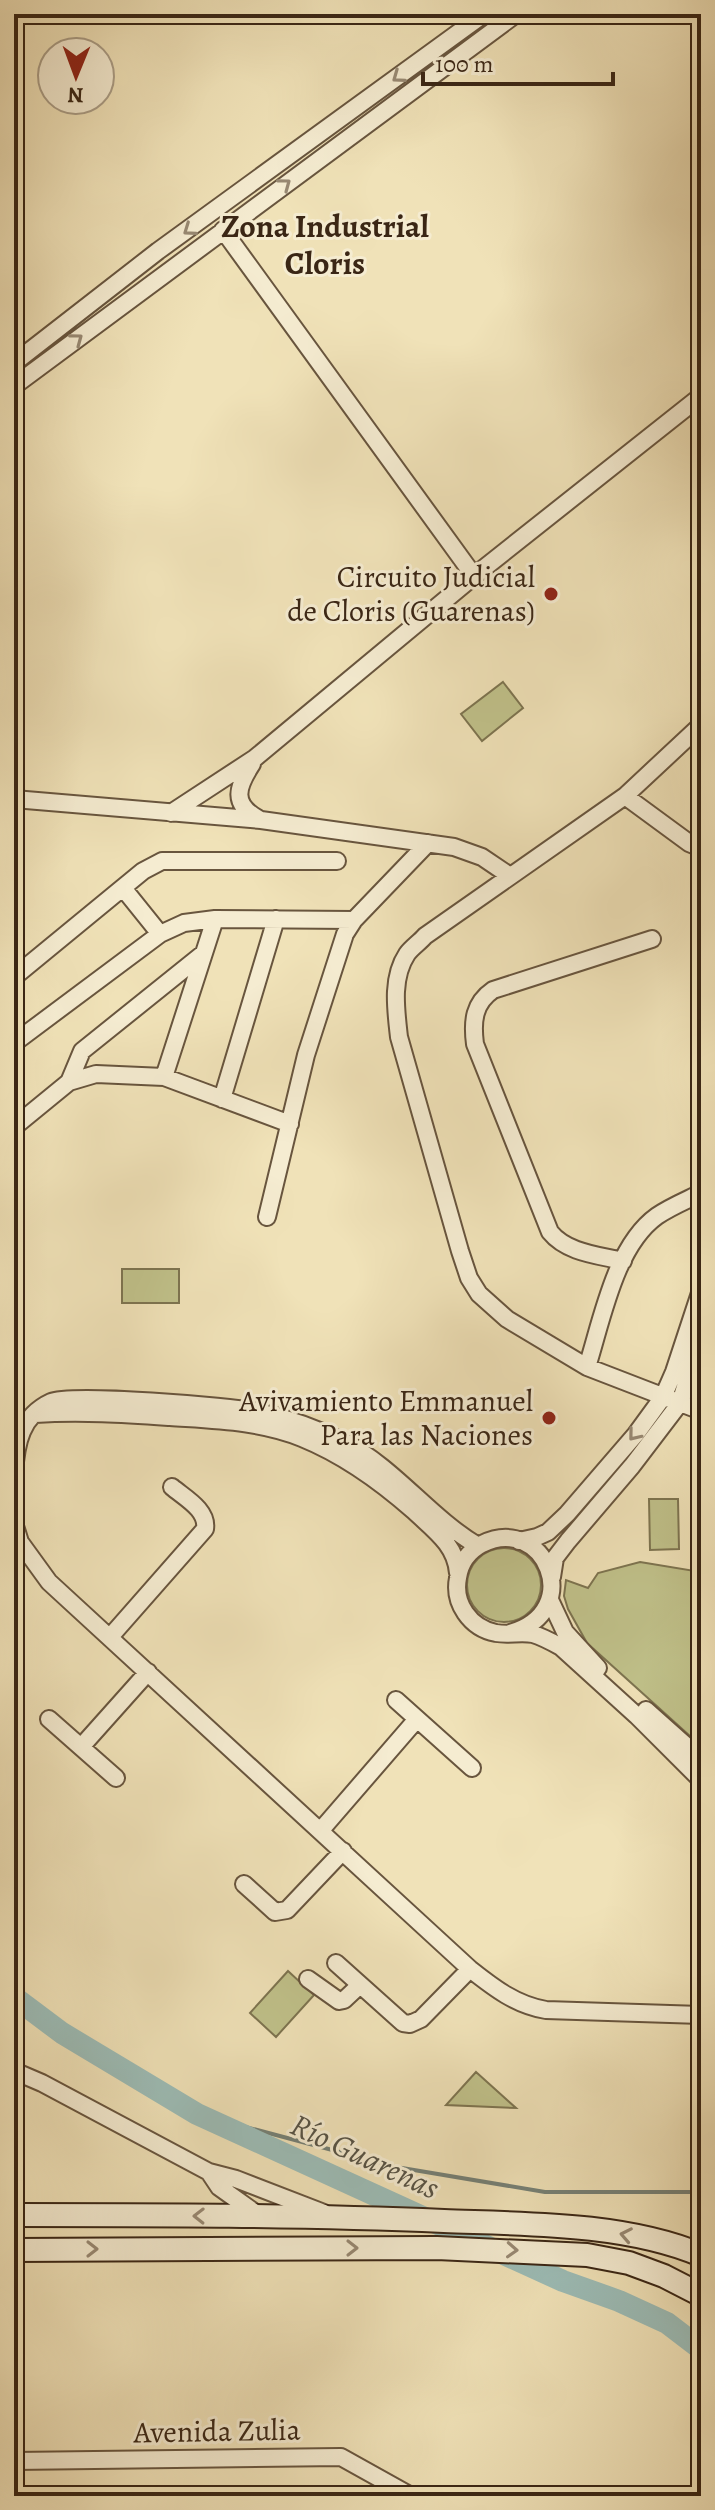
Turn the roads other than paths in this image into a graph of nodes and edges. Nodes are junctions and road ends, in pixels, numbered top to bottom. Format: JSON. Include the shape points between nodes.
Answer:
{"nodes":[{"id":1,"x":484,"y":14,"type":"edge"},
{"id":2,"x":516,"y":14,"type":"edge"},
{"id":3,"x":223,"y":230,"type":"junction"},
{"id":4,"x":14,"y":363,"type":"edge"},
{"id":5,"x":14,"y":386,"type":"edge"},
{"id":6,"x":701,"y":396,"type":"edge"},
{"id":7,"x":474,"y":576,"type":"junction"},
{"id":8,"x":701,"y":725,"type":"edge"},
{"id":9,"x":255,"y":758,"type":"junction"},
{"id":10,"x":625,"y":796,"type":"junction"},
{"id":11,"x":14,"y":799,"type":"edge"},
{"id":12,"x":171,"y":813,"type":"junction"},
{"id":13,"x":261,"y":820,"type":"junction"},
{"id":14,"x":428,"y":843,"type":"junction"},
{"id":15,"x":701,"y":848,"type":"edge"},
{"id":16,"x":337,"y":861,"type":"dead end"},
{"id":17,"x":510,"y":876,"type":"junction"},
{"id":18,"x":123,"y":888,"type":"junction"},
{"id":19,"x":215,"y":919,"type":"junction"},
{"id":20,"x":276,"y":919,"type":"junction"},
{"id":21,"x":354,"y":920,"type":"junction"},
{"id":22,"x":160,"y":934,"type":"junction"},
{"id":23,"x":652,"y":939,"type":"dead end"},
{"id":24,"x":204,"y":953,"type":"junction"},
{"id":25,"x":14,"y":977,"type":"edge"},
{"id":26,"x":14,"y":1043,"type":"edge"},
{"id":27,"x":164,"y":1077,"type":"junction"},
{"id":28,"x":69,"y":1082,"type":"junction"},
{"id":29,"x":222,"y":1099,"type":"junction"},
{"id":30,"x":290,"y":1124,"type":"junction"},
{"id":31,"x":14,"y":1127,"type":"edge"},
{"id":32,"x":701,"y":1193,"type":"edge"},
{"id":33,"x":267,"y":1217,"type":"dead end"},
{"id":34,"x":623,"y":1261,"type":"junction"},
{"id":35,"x":701,"y":1290,"type":"edge"},
{"id":36,"x":701,"y":1335,"type":"edge"},
{"id":37,"x":587,"y":1367,"type":"junction"},
{"id":38,"x":663,"y":1397,"type":"junction"},
{"id":39,"x":680,"y":1403,"type":"junction"},
{"id":40,"x":701,"y":1411,"type":"edge"},
{"id":41,"x":34,"y":1414,"type":"junction"},
{"id":42,"x":14,"y":1473,"type":"edge"},
{"id":43,"x":172,"y":1487,"type":"dead end"},
{"id":44,"x":14,"y":1523,"type":"edge"},
{"id":45,"x":519,"y":1541,"type":"junction"},
{"id":46,"x":478,"y":1546,"type":"junction"},
{"id":47,"x":458,"y":1573,"type":"junction"},
{"id":48,"x":552,"y":1577,"type":"junction"},
{"id":49,"x":550,"y":1600,"type":"junction"},
{"id":50,"x":510,"y":1633,"type":"junction"},
{"id":51,"x":110,"y":1637,"type":"junction"},
{"id":52,"x":148,"y":1672,"type":"junction"},
{"id":53,"x":396,"y":1700,"type":"dead end"},
{"id":54,"x":49,"y":1719,"type":"dead end"},
{"id":55,"x":417,"y":1719,"type":"junction"},
{"id":56,"x":81,"y":1747,"type":"junction"},
{"id":57,"x":701,"y":1759,"type":"edge"},
{"id":58,"x":472,"y":1768,"type":"dead end"},
{"id":59,"x":116,"y":1778,"type":"dead end"},
{"id":60,"x":701,"y":1780,"type":"edge"},
{"id":61,"x":321,"y":1830,"type":"junction"},
{"id":62,"x":343,"y":1851,"type":"junction"},
{"id":63,"x":244,"y":1884,"type":"dead end"},
{"id":64,"x":336,"y":1963,"type":"dead end"},
{"id":65,"x":470,"y":1969,"type":"junction"},
{"id":66,"x":308,"y":1979,"type":"dead end"},
{"id":67,"x":360,"y":1985,"type":"junction"},
{"id":68,"x":701,"y":2015,"type":"edge"},
{"id":69,"x":14,"y":2071,"type":"edge"},
{"id":70,"x":209,"y":2172,"type":"junction"},
{"id":71,"x":14,"y":2215,"type":"edge"},
{"id":72,"x":261,"y":2217,"type":"junction"},
{"id":73,"x":334,"y":2218,"type":"junction"},
{"id":74,"x":14,"y":2250,"type":"edge"},
{"id":75,"x":701,"y":2255,"type":"edge"},
{"id":76,"x":701,"y":2295,"type":"edge"},
{"id":77,"x":14,"y":2461,"type":"edge"},
{"id":78,"x":411,"y":2496,"type":"edge"}],
"edges":[{"from":1,"to":4,"type":"street","one_way":true,"via":[[158,251]]},
{"from":3,"to":2,"type":"street","one_way":true},
{"from":5,"to":3,"type":"street","one_way":true},
{"from":3,"to":7,"type":"street"},
{"from":6,"to":7,"type":"street"},
{"from":7,"to":9,"type":"street"},
{"from":8,"to":10,"type":"street"},
{"from":9,"to":12,"type":"street"},
{"from":9,"to":13,"type":"street","via":[[241,781],[240,802]]},
{"from":10,"to":15,"type":"street"},
{"from":10,"to":17,"type":"street"},
{"from":11,"to":12,"type":"street"},
{"from":12,"to":13,"type":"street"},
{"from":13,"to":14,"type":"street"},
{"from":14,"to":17,"type":"street","via":[[482,857]]},
{"from":14,"to":21,"type":"street"},
{"from":16,"to":18,"type":"street","via":[[162,861]]},
{"from":17,"to":37,"type":"street","via":[[407,954],[397,977],[399,1037],[469,1278],[507,1319]]},
{"from":18,"to":22,"type":"street"},
{"from":18,"to":25,"type":"street"},
{"from":19,"to":20,"type":"street"},
{"from":19,"to":22,"type":"street","via":[[184,923]]},
{"from":19,"to":24,"type":"street"},
{"from":20,"to":21,"type":"street"},
{"from":20,"to":29,"type":"street"},
{"from":21,"to":30,"type":"street","via":[[311,1040]]},
{"from":22,"to":26,"type":"street"},
{"from":23,"to":34,"type":"street","via":[[493,990],[477,1005],[474,1016],[475,1044],[550,1232],[571,1248]]},
{"from":24,"to":27,"type":"street"},
{"from":24,"to":28,"type":"street","via":[[82,1051]]},
{"from":27,"to":28,"type":"street","via":[[96,1074]]},
{"from":27,"to":29,"type":"street"},
{"from":28,"to":31,"type":"street"},
{"from":29,"to":30,"type":"street"},
{"from":30,"to":33,"type":"street"},
{"from":32,"to":34,"type":"street","via":[[657,1217],[641,1231]]},
{"from":34,"to":37,"type":"street"},
{"from":35,"to":38,"type":"street"},
{"from":36,"to":39,"type":"street"},
{"from":37,"to":38,"type":"street"},
{"from":38,"to":39,"type":"street"},
{"from":38,"to":45,"type":"street","one_way":true,"via":[[567,1514],[548,1532]]},
{"from":39,"to":40,"type":"street"},
{"from":39,"to":48,"type":"street","via":[[561,1549]]},
{"from":41,"to":42,"type":"street","via":[[22,1428]]},
{"from":41,"to":46,"type":"street","via":[[53,1401],[73,1398],[220,1407],[282,1418],[368,1456]]},
{"from":41,"to":47,"type":"street","via":[[80,1411],[219,1420],[302,1438],[373,1476],[400,1499],[450,1546]]},
{"from":43,"to":51,"type":"street","via":[[203,1513],[205,1529]]},
{"from":44,"to":51,"type":"street","via":[[20,1542],[49,1582]]},
{"from":45,"to":46,"type":"street","via":[[505,1538]]},
{"from":45,"to":48,"type":"street","via":[[541,1555]]},
{"from":46,"to":47,"type":"street"},
{"from":47,"to":50,"type":"street","via":[[458,1598],[471,1620],[496,1633]]},
{"from":48,"to":49,"type":"street"},
{"from":49,"to":50,"type":"street","via":[[536,1622]]},
{"from":49,"to":57,"type":"street","via":[[565,1632],[581,1650]]},
{"from":50,"to":60,"type":"street","via":[[531,1634],[561,1647]]},
{"from":51,"to":52,"type":"street"},
{"from":52,"to":56,"type":"street"},
{"from":52,"to":61,"type":"street"},
{"from":53,"to":55,"type":"street"},
{"from":54,"to":56,"type":"street"},
{"from":55,"to":58,"type":"street"},
{"from":55,"to":61,"type":"street"},
{"from":56,"to":59,"type":"street"},
{"from":61,"to":62,"type":"street"},
{"from":62,"to":63,"type":"street","via":[[280,1913]]},
{"from":62,"to":65,"type":"street"},
{"from":64,"to":67,"type":"street"},
{"from":65,"to":67,"type":"street","via":[[410,2024]]},
{"from":65,"to":68,"type":"street","via":[[497,1990],[546,2010]]},
{"from":66,"to":67,"type":"street","via":[[339,2001]]},
{"from":69,"to":70,"type":"street"},
{"from":70,"to":72,"type":"street","via":[[219,2187]]},
{"from":70,"to":73,"type":"street"},
{"from":72,"to":71,"type":"main road","one_way":true},
{"from":72,"to":73,"type":"main road"},
{"from":75,"to":73,"type":"main road","one_way":true,"via":[[591,2229]]},
{"from":74,"to":76,"type":"main road","one_way":true,"via":[[437,2248],[587,2255],[629,2263]]},
{"from":77,"to":78,"type":"street","name":"Avenida Zulia","via":[[341,2457]]}]}
